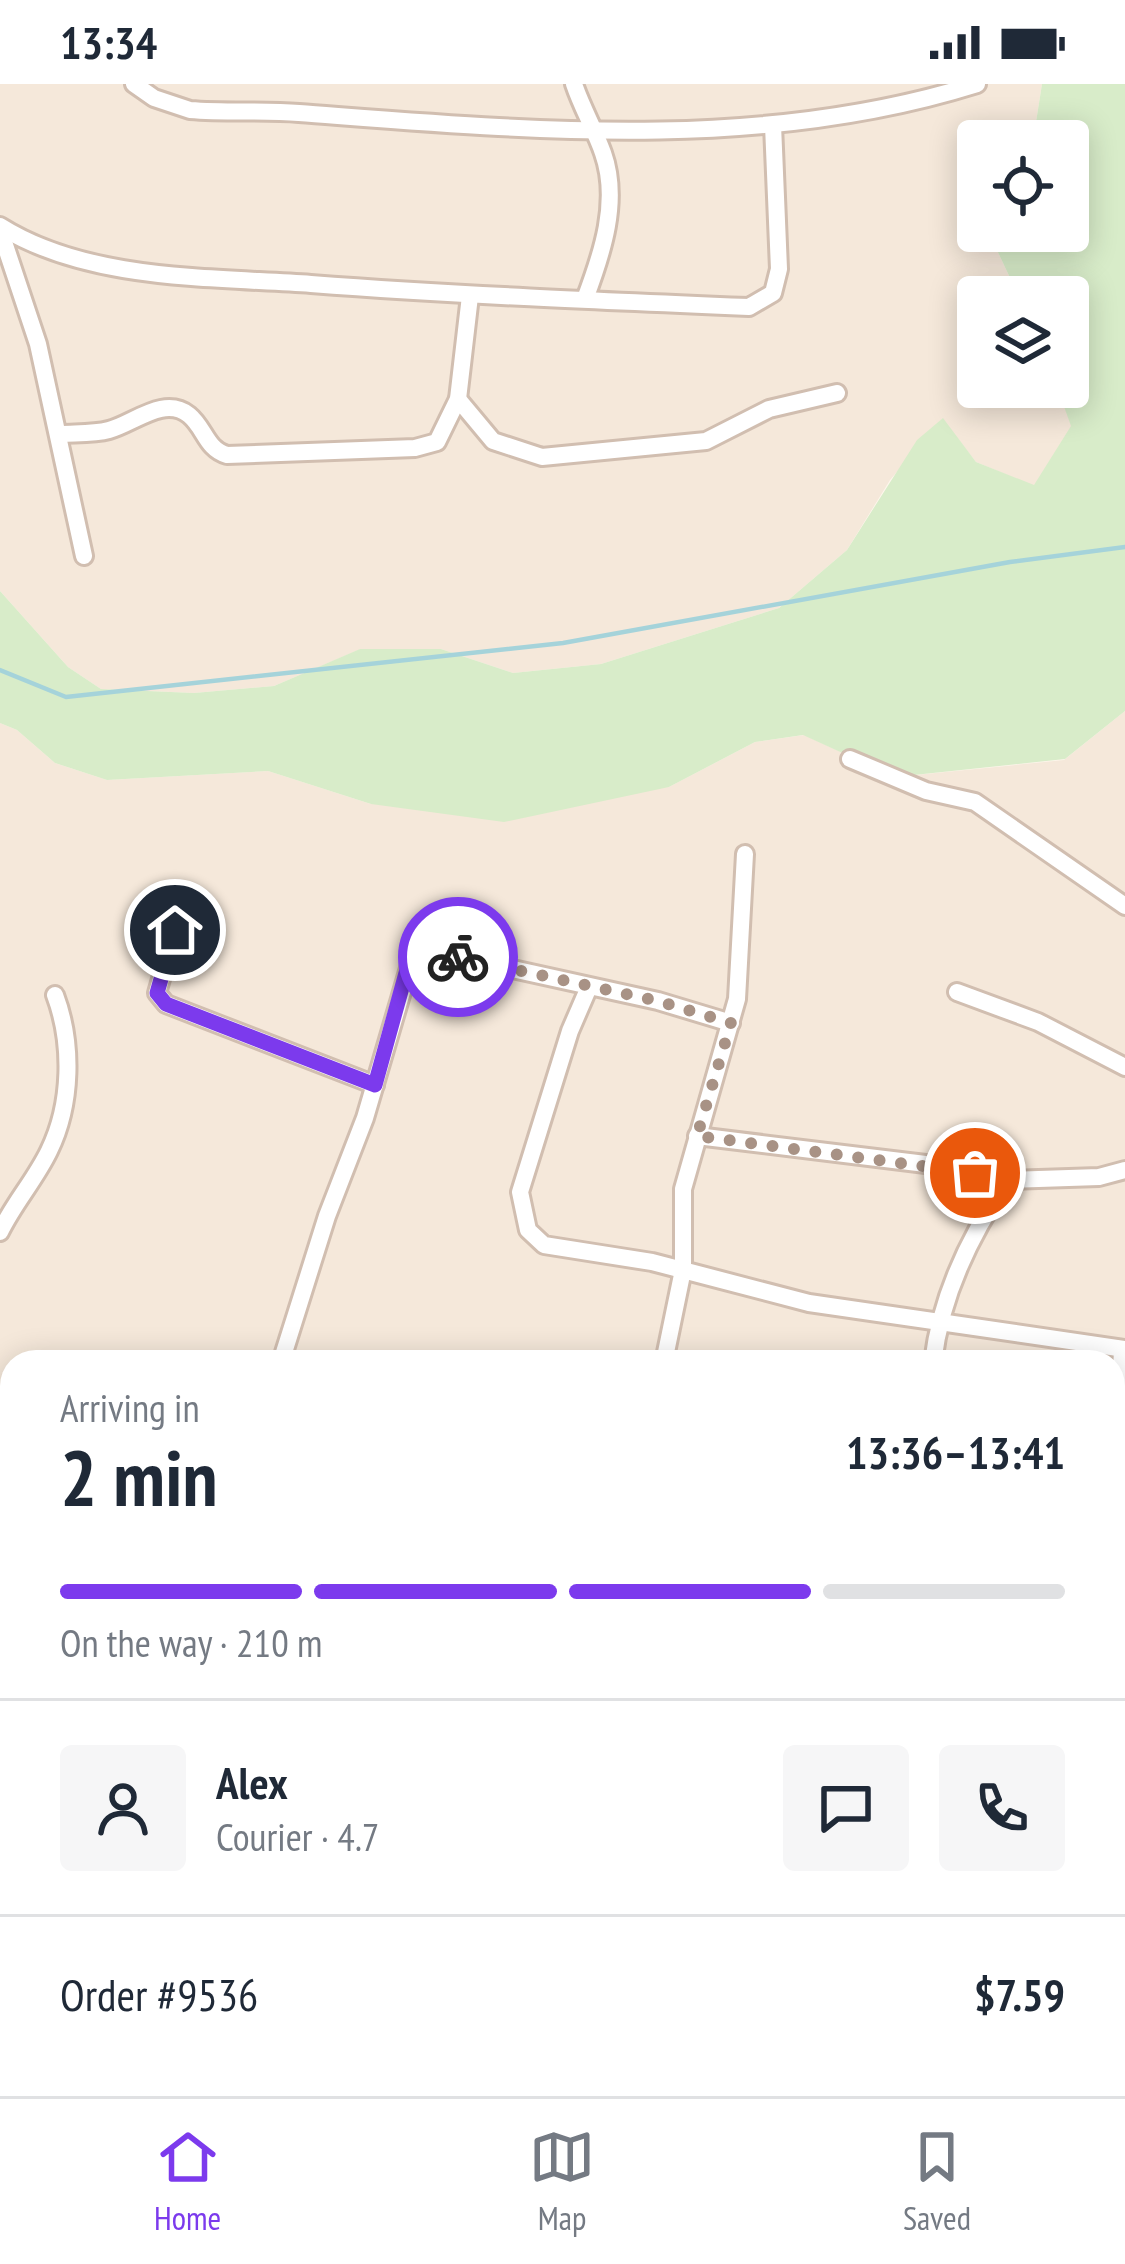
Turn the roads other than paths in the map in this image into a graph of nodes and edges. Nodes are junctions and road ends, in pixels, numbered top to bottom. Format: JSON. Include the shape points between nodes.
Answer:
{"nodes":[{"id":1,"x":134,"y":84,"type":"edge"},
{"id":2,"x":574,"y":84,"type":"edge"},
{"id":3,"x":977,"y":84,"type":"edge"},
{"id":4,"x":773,"y":125,"type":"junction"},
{"id":5,"x":590,"y":131,"type":"junction"},
{"id":6,"x":0,"y":228,"type":"edge"},
{"id":7,"x":470,"y":296,"type":"junction"},
{"id":8,"x":585,"y":299,"type":"junction"},
{"id":9,"x":837,"y":394,"type":"dead end"},
{"id":10,"x":458,"y":399,"type":"junction"},
{"id":11,"x":61,"y":434,"type":"junction"},
{"id":12,"x":84,"y":556,"type":"dead end"},
{"id":13,"x":850,"y":759,"type":"dead end"},
{"id":14,"x":745,"y":854,"type":"dead end"},
{"id":15,"x":1125,"y":906,"type":"edge"},
{"id":16,"x":175,"y":930,"type":"dead end"},
{"id":17,"x":589,"y":987,"type":"junction"},
{"id":18,"x":957,"y":992,"type":"dead end"},
{"id":19,"x":55,"y":995,"type":"dead end"},
{"id":20,"x":731,"y":1023,"type":"junction"},
{"id":21,"x":1125,"y":1067,"type":"edge"},
{"id":22,"x":375,"y":1085,"type":"junction"},
{"id":23,"x":697,"y":1136,"type":"junction"},
{"id":24,"x":1125,"y":1170,"type":"edge"},
{"id":25,"x":1008,"y":1180,"type":"junction"},
{"id":26,"x":0,"y":1232,"type":"edge"},
{"id":27,"x":683,"y":1270,"type":"junction"},
{"id":28,"x":939,"y":1320,"type":"junction"},
{"id":29,"x":1123,"y":1349,"type":"edge"},
{"id":30,"x":285,"y":1350,"type":"edge"},
{"id":31,"x":666,"y":1350,"type":"edge"},
{"id":32,"x":935,"y":1350,"type":"edge"}],
"edges":[{"from":1,"to":5,"type":"street","via":[[190,110]]},
{"from":2,"to":5,"type":"street"},
{"from":3,"to":4,"type":"street","via":[[917,103]]},
{"from":4,"to":5,"type":"street"},
{"from":4,"to":8,"type":"street","via":[[773,293],[749,307]]},
{"from":5,"to":8,"type":"street","via":[[603,153],[610,197]]},
{"from":6,"to":7,"type":"street","via":[[51,252],[171,274]]},
{"from":6,"to":11,"type":"street"},
{"from":7,"to":8,"type":"street"},
{"from":7,"to":10,"type":"street"},
{"from":9,"to":10,"type":"street","via":[[769,409],[706,441],[542,457],[493,441]]},
{"from":10,"to":11,"type":"street","via":[[436,442],[415,448],[227,455],[188,415],[172,410],[110,430]]},
{"from":11,"to":12,"type":"street"},
{"from":13,"to":15,"type":"street","via":[[975,802]]},
{"from":14,"to":20,"type":"street"},
{"from":16,"to":22,"type":"street","via":[[157,993],[166,1004]]},
{"from":17,"to":20,"type":"street"},
{"from":17,"to":22,"type":"street","via":[[418,950]]},
{"from":17,"to":27,"type":"street","via":[[524,1174],[520,1212],[544,1245]]},
{"from":18,"to":21,"type":"street"},
{"from":19,"to":26,"type":"street","via":[[69,1057],[55,1136]]},
{"from":20,"to":23,"type":"street"},
{"from":22,"to":30,"type":"street"},
{"from":23,"to":25,"type":"street"},
{"from":23,"to":27,"type":"street","via":[[683,1189]]},
{"from":24,"to":25,"type":"street"},
{"from":25,"to":28,"type":"street","via":[[960,1260]]},
{"from":27,"to":28,"type":"street","via":[[808,1303]]},
{"from":27,"to":31,"type":"street"},
{"from":28,"to":29,"type":"street"},
{"from":28,"to":32,"type":"street"}]}
